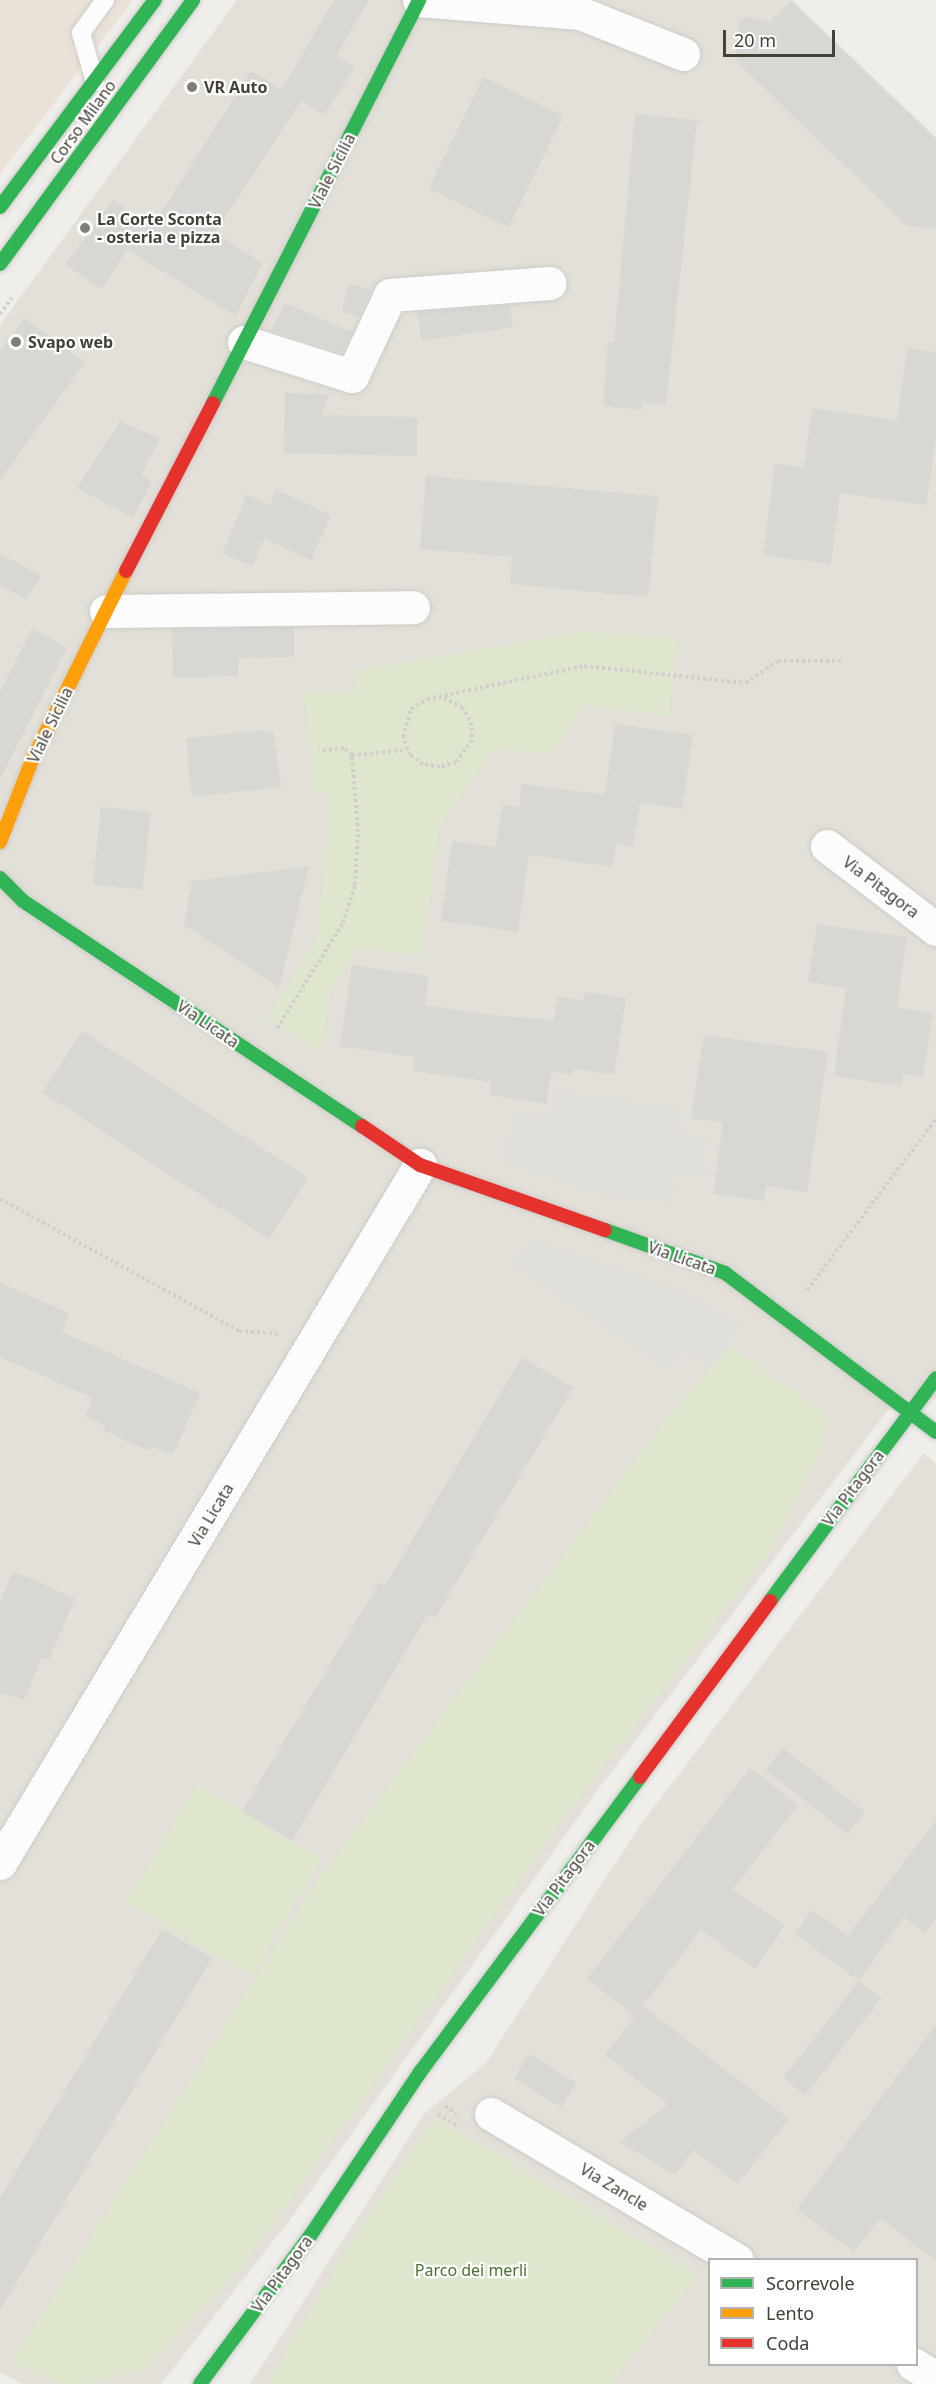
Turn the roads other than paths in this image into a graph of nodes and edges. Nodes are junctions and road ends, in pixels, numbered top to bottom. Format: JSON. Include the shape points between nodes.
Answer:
{"nodes":[{"id":1,"x":105,"y":0,"type":"edge"},
{"id":2,"x":155,"y":0,"type":"edge"},
{"id":3,"x":193,"y":0,"type":"edge"},
{"id":4,"x":419,"y":0,"type":"edge"},
{"id":5,"x":683,"y":54,"type":"dead end"},
{"id":6,"x":95,"y":82,"type":"junction"},
{"id":7,"x":0,"y":207,"type":"edge"},
{"id":8,"x":0,"y":264,"type":"edge"},
{"id":9,"x":550,"y":283,"type":"dead end"},
{"id":10,"x":244,"y":342,"type":"junction"},
{"id":11,"x":413,"y":607,"type":"dead end"},
{"id":12,"x":106,"y":611,"type":"junction"},
{"id":13,"x":0,"y":842,"type":"edge"},
{"id":14,"x":827,"y":846,"type":"dead end"},
{"id":15,"x":0,"y":878,"type":"edge"},
{"id":16,"x":936,"y":929,"type":"edge"},
{"id":17,"x":420,"y":1165,"type":"junction"},
{"id":18,"x":936,"y":1378,"type":"edge"},
{"id":19,"x":910,"y":1412,"type":"junction"},
{"id":20,"x":936,"y":1432,"type":"edge"},
{"id":21,"x":0,"y":1863,"type":"edge"},
{"id":22,"x":491,"y":2114,"type":"dead end"},
{"id":23,"x":735,"y":2258,"type":"edge"},
{"id":24,"x":916,"y":2366,"type":"edge"},
{"id":25,"x":936,"y":2378,"type":"edge"},
{"id":26,"x":200,"y":2384,"type":"edge"}],
"edges":[{"from":1,"to":6,"type":"lane","via":[[81,33]]},
{"from":2,"to":6,"type":"street","name":"Corso Milano"},
{"from":3,"to":8,"type":"street","name":"Corso Milano"},
{"from":4,"to":5,"type":"street","name":"Viale Sicilia","via":[[580,13]]},
{"from":4,"to":10,"type":"street","name":"Viale Sicilia"},
{"from":6,"to":7,"type":"street","name":"Corso Milano"},
{"from":9,"to":10,"type":"street","via":[[390,295],[352,376]]},
{"from":10,"to":12,"type":"street","name":"Viale Sicilia"},
{"from":11,"to":12,"type":"street"},
{"from":12,"to":13,"type":"street","name":"Viale Sicilia","via":[[33,758]]},
{"from":14,"to":16,"type":"street","name":"Via Pitagora"},
{"from":15,"to":17,"type":"street","name":"Via Licata","via":[[23,901]]},
{"from":17,"to":19,"type":"street","name":"Via Licata","via":[[725,1273]]},
{"from":17,"to":21,"type":"street","name":"Via Licata"},
{"from":18,"to":19,"type":"street","name":"Via Pitagora"},
{"from":19,"to":20,"type":"street","name":"Via Licata"},
{"from":19,"to":26,"type":"street","name":"Via Pitagora","via":[[421,2071],[310,2236]]},
{"from":22,"to":23,"type":"street","name":"Via Zancle"},
{"from":24,"to":25,"type":"street"}]}
